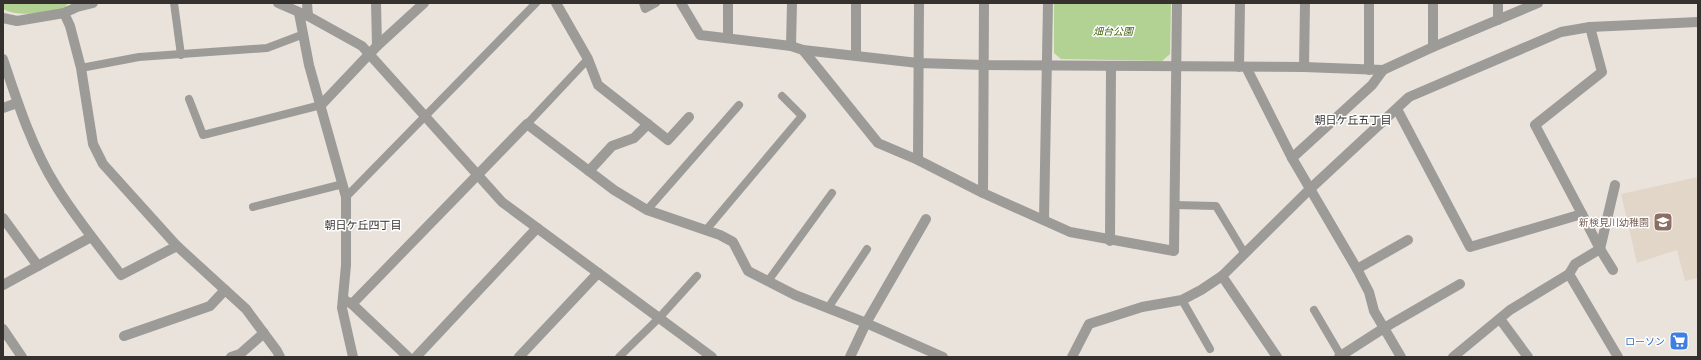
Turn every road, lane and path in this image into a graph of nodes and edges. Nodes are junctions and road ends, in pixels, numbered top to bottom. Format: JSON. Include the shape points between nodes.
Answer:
{"nodes":[{"id":1,"x":93,"y":3,"type":"edge"},
{"id":2,"x":174,"y":3,"type":"edge"},
{"id":3,"x":278,"y":3,"type":"edge"},
{"id":4,"x":307,"y":3,"type":"edge"},
{"id":5,"x":376,"y":3,"type":"edge"},
{"id":6,"x":424,"y":3,"type":"edge"},
{"id":7,"x":536,"y":3,"type":"edge"},
{"id":8,"x":556,"y":3,"type":"edge"},
{"id":9,"x":643,"y":3,"type":"edge"},
{"id":10,"x":656,"y":3,"type":"edge"},
{"id":11,"x":681,"y":3,"type":"edge"},
{"id":12,"x":728,"y":3,"type":"edge"},
{"id":13,"x":792,"y":3,"type":"edge"},
{"id":14,"x":856,"y":3,"type":"edge"},
{"id":15,"x":919,"y":3,"type":"edge"},
{"id":16,"x":984,"y":3,"type":"edge"},
{"id":17,"x":1048,"y":3,"type":"edge"},
{"id":18,"x":1177,"y":3,"type":"edge"},
{"id":19,"x":1240,"y":3,"type":"edge"},
{"id":20,"x":1305,"y":3,"type":"edge"},
{"id":21,"x":1369,"y":3,"type":"edge"},
{"id":22,"x":1433,"y":3,"type":"edge"},
{"id":23,"x":1498,"y":3,"type":"edge"},
{"id":24,"x":1538,"y":3,"type":"edge"},
{"id":25,"x":77,"y":5,"type":"edge"},
{"id":26,"x":64,"y":13,"type":"junction"},
{"id":27,"x":304,"y":15,"type":"junction"},
{"id":28,"x":3,"y":18,"type":"edge"},
{"id":29,"x":1498,"y":20,"type":"junction"},
{"id":30,"x":1698,"y":22,"type":"edge"},
{"id":31,"x":1590,"y":27,"type":"junction"},
{"id":32,"x":304,"y":34,"type":"junction"},
{"id":33,"x":728,"y":37,"type":"junction"},
{"id":34,"x":377,"y":46,"type":"junction"},
{"id":35,"x":791,"y":46,"type":"junction"},
{"id":36,"x":1433,"y":47,"type":"junction"},
{"id":37,"x":804,"y":50,"type":"junction"},
{"id":38,"x":181,"y":55,"type":"junction"},
{"id":39,"x":370,"y":55,"type":"junction"},
{"id":40,"x":856,"y":56,"type":"junction"},
{"id":41,"x":3,"y":59,"type":"edge"},
{"id":42,"x":588,"y":59,"type":"junction"},
{"id":43,"x":918,"y":63,"type":"junction"},
{"id":44,"x":984,"y":65,"type":"junction"},
{"id":45,"x":1048,"y":65,"type":"junction"},
{"id":46,"x":1111,"y":66,"type":"junction"},
{"id":47,"x":1177,"y":67,"type":"junction"},
{"id":48,"x":1242,"y":67,"type":"junction"},
{"id":49,"x":1304,"y":67,"type":"junction"},
{"id":50,"x":81,"y":68,"type":"junction"},
{"id":51,"x":1368,"y":70,"type":"junction"},
{"id":52,"x":1383,"y":70,"type":"junction"},
{"id":53,"x":782,"y":96,"type":"dead end"},
{"id":54,"x":189,"y":99,"type":"dead end"},
{"id":55,"x":18,"y":103,"type":"junction"},
{"id":56,"x":321,"y":105,"type":"junction"},
{"id":57,"x":739,"y":105,"type":"dead end"},
{"id":58,"x":3,"y":108,"type":"edge"},
{"id":59,"x":1397,"y":109,"type":"junction"},
{"id":60,"x":424,"y":116,"type":"junction"},
{"id":61,"x":689,"y":118,"type":"dead end"},
{"id":62,"x":527,"y":124,"type":"junction"},
{"id":63,"x":648,"y":124,"type":"junction"},
{"id":64,"x":1292,"y":158,"type":"junction"},
{"id":65,"x":918,"y":160,"type":"junction"},
{"id":66,"x":589,"y":171,"type":"junction"},
{"id":67,"x":478,"y":176,"type":"junction"},
{"id":68,"x":343,"y":184,"type":"junction"},
{"id":69,"x":1615,"y":185,"type":"dead end"},
{"id":70,"x":1310,"y":189,"type":"junction"},
{"id":71,"x":832,"y":193,"type":"dead end"},
{"id":72,"x":983,"y":193,"type":"junction"},
{"id":73,"x":346,"y":197,"type":"junction"},
{"id":74,"x":1175,"y":205,"type":"junction"},
{"id":75,"x":253,"y":207,"type":"dead end"},
{"id":76,"x":647,"y":210,"type":"junction"},
{"id":77,"x":1582,"y":214,"type":"junction"},
{"id":78,"x":3,"y":218,"type":"edge"},
{"id":79,"x":926,"y":219,"type":"dead end"},
{"id":80,"x":1044,"y":220,"type":"junction"},
{"id":81,"x":537,"y":228,"type":"junction"},
{"id":82,"x":706,"y":230,"type":"junction"},
{"id":83,"x":91,"y":237,"type":"junction"},
{"id":84,"x":1408,"y":240,"type":"dead end"},
{"id":85,"x":1110,"y":241,"type":"junction"},
{"id":86,"x":177,"y":246,"type":"junction"},
{"id":87,"x":867,"y":249,"type":"dead end"},
{"id":88,"x":1600,"y":249,"type":"junction"},
{"id":89,"x":1244,"y":254,"type":"junction"},
{"id":90,"x":38,"y":266,"type":"junction"},
{"id":91,"x":1357,"y":270,"type":"junction"},
{"id":92,"x":1613,"y":270,"type":"dead end"},
{"id":93,"x":598,"y":273,"type":"junction"},
{"id":94,"x":1569,"y":274,"type":"junction"},
{"id":95,"x":698,"y":276,"type":"dead end"},
{"id":96,"x":1222,"y":276,"type":"junction"},
{"id":97,"x":768,"y":281,"type":"junction"},
{"id":98,"x":1460,"y":284,"type":"dead end"},
{"id":99,"x":3,"y":285,"type":"edge"},
{"id":100,"x":225,"y":290,"type":"junction"},
{"id":101,"x":343,"y":300,"type":"junction"},
{"id":102,"x":1182,"y":300,"type":"junction"},
{"id":103,"x":352,"y":304,"type":"junction"},
{"id":104,"x":828,"y":308,"type":"junction"},
{"id":105,"x":1314,"y":310,"type":"dead end"},
{"id":106,"x":659,"y":318,"type":"junction"},
{"id":107,"x":1500,"y":319,"type":"junction"},
{"id":108,"x":866,"y":323,"type":"junction"},
{"id":109,"x":1384,"y":328,"type":"junction"},
{"id":110,"x":3,"y":329,"type":"edge"},
{"id":111,"x":264,"y":333,"type":"junction"},
{"id":112,"x":124,"y":336,"type":"dead end"},
{"id":113,"x":1210,"y":349,"type":"dead end"},
{"id":114,"x":1340,"y":356,"type":"edge"},
{"id":115,"x":22,"y":357,"type":"edge"},
{"id":116,"x":231,"y":357,"type":"edge"},
{"id":117,"x":280,"y":357,"type":"edge"},
{"id":118,"x":353,"y":357,"type":"edge"},
{"id":119,"x":408,"y":357,"type":"edge"},
{"id":120,"x":416,"y":357,"type":"edge"},
{"id":121,"x":519,"y":357,"type":"edge"},
{"id":122,"x":619,"y":357,"type":"edge"},
{"id":123,"x":712,"y":357,"type":"edge"},
{"id":124,"x":850,"y":357,"type":"edge"},
{"id":125,"x":942,"y":357,"type":"edge"},
{"id":126,"x":1072,"y":357,"type":"edge"},
{"id":127,"x":1277,"y":357,"type":"edge"},
{"id":128,"x":1400,"y":357,"type":"edge"},
{"id":129,"x":1453,"y":357,"type":"edge"},
{"id":130,"x":1528,"y":357,"type":"edge"},
{"id":131,"x":1618,"y":357,"type":"edge"}],
"edges":[{"from":1,"to":25,"type":"street"},
{"from":2,"to":38,"type":"lane"},
{"from":3,"to":27,"type":"street"},
{"from":4,"to":27,"type":"street"},
{"from":5,"to":34,"type":"street"},
{"from":6,"to":34,"type":"street"},
{"from":7,"to":60,"type":"lane"},
{"from":8,"to":42,"type":"street"},
{"from":9,"to":10,"type":"lane","via":[[645,10]]},
{"from":11,"to":33,"type":"street","via":[[700,35]]},
{"from":12,"to":33,"type":"street"},
{"from":13,"to":35,"type":"street"},
{"from":14,"to":40,"type":"street"},
{"from":15,"to":43,"type":"street"},
{"from":16,"to":44,"type":"street"},
{"from":17,"to":45,"type":"street"},
{"from":18,"to":47,"type":"street"},
{"from":19,"to":48,"type":"street"},
{"from":20,"to":49,"type":"street"},
{"from":21,"to":51,"type":"street"},
{"from":22,"to":36,"type":"street"},
{"from":23,"to":29,"type":"street"},
{"from":24,"to":29,"type":"street"},
{"from":25,"to":26,"type":"street"},
{"from":26,"to":28,"type":"street","via":[[17,21]]},
{"from":26,"to":50,"type":"street"},
{"from":27,"to":32,"type":"street"},
{"from":27,"to":39,"type":"street","via":[[362,46]]},
{"from":29,"to":36,"type":"street"},
{"from":30,"to":31,"type":"street"},
{"from":31,"to":59,"type":"street","via":[[1561,32],[1409,97]]},
{"from":31,"to":77,"type":"street","via":[[1602,72],[1535,125]]},
{"from":32,"to":38,"type":"lane","via":[[267,48]]},
{"from":32,"to":56,"type":"street","via":[[309,65]]},
{"from":33,"to":35,"type":"street"},
{"from":34,"to":39,"type":"street"},
{"from":35,"to":37,"type":"street"},
{"from":36,"to":52,"type":"street"},
{"from":37,"to":40,"type":"street"},
{"from":37,"to":65,"type":"street","via":[[878,143]]},
{"from":38,"to":50,"type":"lane","via":[[138,57]]},
{"from":39,"to":56,"type":"street"},
{"from":39,"to":60,"type":"street"},
{"from":40,"to":43,"type":"street"},
{"from":41,"to":55,"type":"street"},
{"from":42,"to":62,"type":"lane"},
{"from":42,"to":63,"type":"street","via":[[598,85]]},
{"from":43,"to":44,"type":"street"},
{"from":43,"to":65,"type":"street"},
{"from":44,"to":45,"type":"street"},
{"from":44,"to":72,"type":"street"},
{"from":45,"to":46,"type":"street"},
{"from":45,"to":80,"type":"street"},
{"from":46,"to":47,"type":"street"},
{"from":46,"to":85,"type":"street"},
{"from":47,"to":48,"type":"street"},
{"from":47,"to":74,"type":"street"},
{"from":48,"to":49,"type":"street"},
{"from":48,"to":64,"type":"street"},
{"from":49,"to":51,"type":"street"},
{"from":50,"to":86,"type":"street","via":[[93,144],[100,157]]},
{"from":51,"to":52,"type":"street"},
{"from":52,"to":64,"type":"street","via":[[1372,85]]},
{"from":53,"to":82,"type":"lane","via":[[802,116]]},
{"from":54,"to":56,"type":"lane","via":[[203,135]]},
{"from":55,"to":58,"type":"street"},
{"from":55,"to":83,"type":"street","via":[[44,165]]},
{"from":56,"to":68,"type":"street"},
{"from":57,"to":76,"type":"lane"},
{"from":59,"to":70,"type":"street"},
{"from":59,"to":77,"type":"street","via":[[1470,247]]},
{"from":60,"to":67,"type":"street"},
{"from":60,"to":73,"type":"lane"},
{"from":61,"to":63,"type":"street","via":[[668,140]]},
{"from":62,"to":66,"type":"street"},
{"from":62,"to":67,"type":"street"},
{"from":63,"to":66,"type":"street","via":[[634,138],[612,146]]},
{"from":64,"to":70,"type":"street"},
{"from":65,"to":72,"type":"street"},
{"from":66,"to":76,"type":"street"},
{"from":67,"to":81,"type":"street","via":[[502,202]]},
{"from":67,"to":103,"type":"street"},
{"from":68,"to":73,"type":"street"},
{"from":68,"to":75,"type":"lane"},
{"from":69,"to":88,"type":"street"},
{"from":70,"to":89,"type":"street"},
{"from":70,"to":91,"type":"street"},
{"from":71,"to":97,"type":"lane"},
{"from":72,"to":80,"type":"street"},
{"from":73,"to":101,"type":"street"},
{"from":74,"to":85,"type":"street","via":[[1174,251]]},
{"from":74,"to":89,"type":"lane","via":[[1216,206]]},
{"from":76,"to":82,"type":"street"},
{"from":77,"to":88,"type":"street"},
{"from":78,"to":90,"type":"street"},
{"from":79,"to":108,"type":"street"},
{"from":80,"to":85,"type":"street","via":[[1070,232]]},
{"from":81,"to":93,"type":"street"},
{"from":81,"to":120,"type":"street"},
{"from":82,"to":97,"type":"street","via":[[733,242],[748,271]]},
{"from":83,"to":86,"type":"street","via":[[121,275]]},
{"from":83,"to":90,"type":"street"},
{"from":84,"to":91,"type":"street"},
{"from":86,"to":100,"type":"street"},
{"from":87,"to":104,"type":"lane"},
{"from":88,"to":92,"type":"street"},
{"from":88,"to":94,"type":"street","via":[[1575,264]]},
{"from":89,"to":96,"type":"street"},
{"from":90,"to":99,"type":"street"},
{"from":91,"to":109,"type":"street"},
{"from":93,"to":106,"type":"street"},
{"from":93,"to":121,"type":"street"},
{"from":94,"to":107,"type":"street","via":[[1510,310]]},
{"from":94,"to":131,"type":"street"},
{"from":95,"to":106,"type":"lane"},
{"from":96,"to":102,"type":"street"},
{"from":96,"to":127,"type":"street"},
{"from":97,"to":104,"type":"street"},
{"from":98,"to":109,"type":"street"},
{"from":100,"to":111,"type":"street","via":[[246,309]]},
{"from":100,"to":112,"type":"street","via":[[210,306]]},
{"from":101,"to":103,"type":"street"},
{"from":101,"to":118,"type":"street","via":[[342,308]]},
{"from":102,"to":113,"type":"lane"},
{"from":102,"to":126,"type":"street","via":[[1142,307],[1089,324]]},
{"from":103,"to":119,"type":"street"},
{"from":104,"to":108,"type":"street"},
{"from":105,"to":114,"type":"lane"},
{"from":106,"to":122,"type":"lane"},
{"from":106,"to":123,"type":"street"},
{"from":107,"to":129,"type":"street"},
{"from":107,"to":130,"type":"street"},
{"from":108,"to":124,"type":"street"},
{"from":108,"to":125,"type":"street"},
{"from":109,"to":114,"type":"street"},
{"from":109,"to":128,"type":"street"},
{"from":110,"to":115,"type":"street"},
{"from":111,"to":116,"type":"street","via":[[240,354]]},
{"from":111,"to":117,"type":"street"}]}
